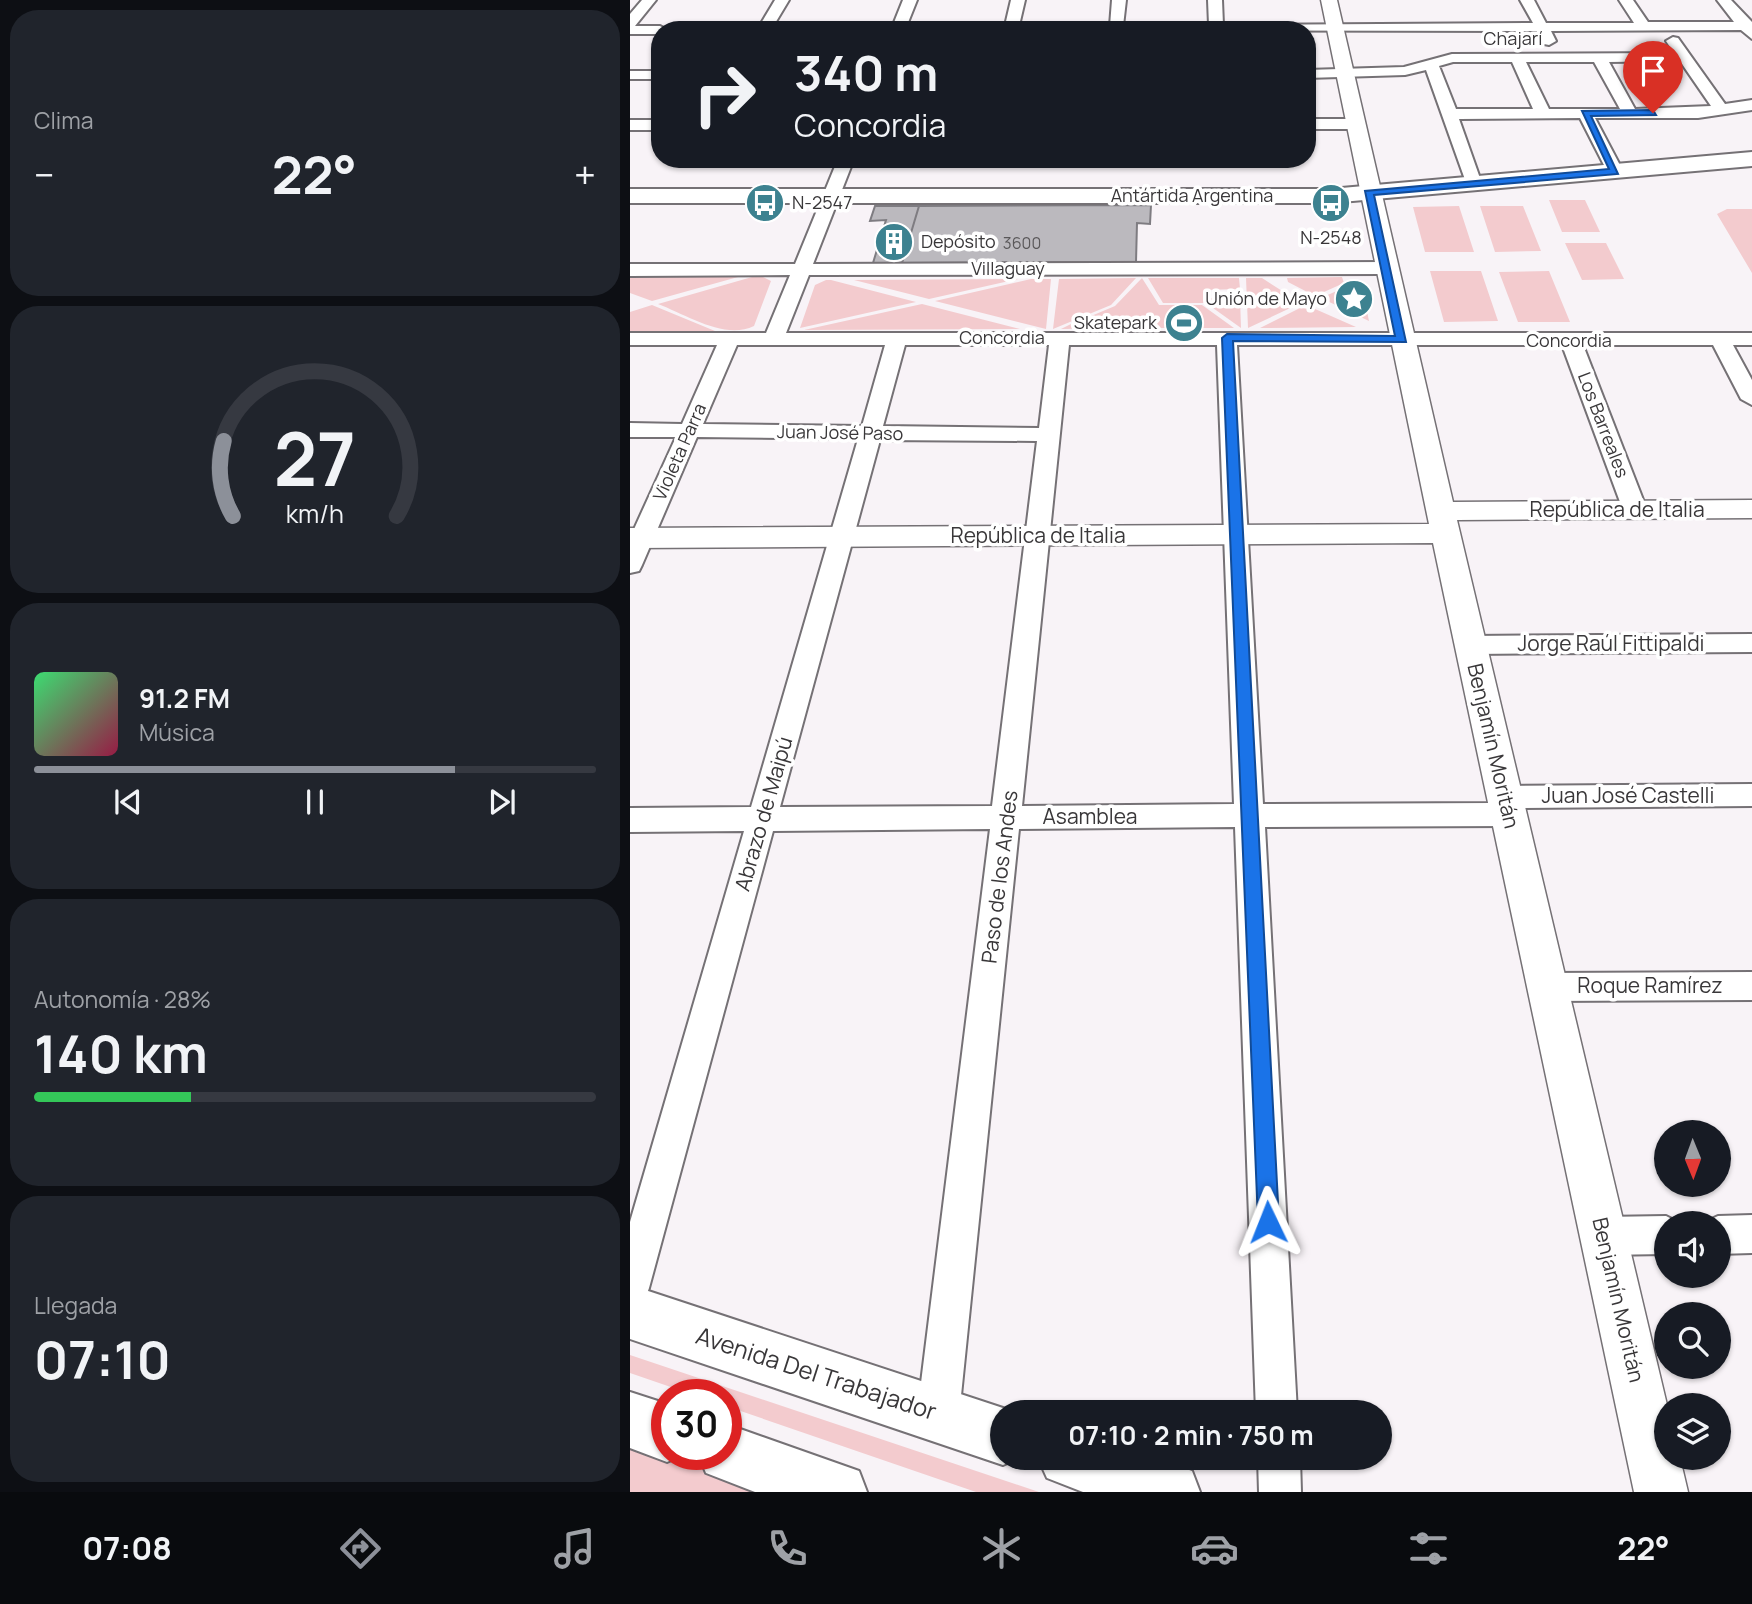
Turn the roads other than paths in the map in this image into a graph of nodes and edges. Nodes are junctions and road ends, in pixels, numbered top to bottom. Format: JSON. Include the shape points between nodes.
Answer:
{"nodes":[{"id":1,"x":649,"y":0,"type":"edge"},
{"id":2,"x":782,"y":0,"type":"edge"},
{"id":3,"x":910,"y":0,"type":"edge"},
{"id":4,"x":1018,"y":0,"type":"edge"},
{"id":5,"x":1119,"y":0,"type":"edge"},
{"id":6,"x":1215,"y":0,"type":"edge"},
{"id":7,"x":1329,"y":0,"type":"edge"},
{"id":8,"x":1527,"y":0,"type":"edge"},
{"id":9,"x":1626,"y":0,"type":"edge"},
{"id":10,"x":1724,"y":0,"type":"edge"},
{"id":11,"x":769,"y":21,"type":"edge"},
{"id":12,"x":902,"y":21,"type":"edge"},
{"id":13,"x":1013,"y":21,"type":"edge"},
{"id":14,"x":1117,"y":21,"type":"edge"},
{"id":15,"x":1216,"y":21,"type":"edge"},
{"id":16,"x":630,"y":23,"type":"edge"},
{"id":17,"x":1541,"y":26,"type":"junction"},
{"id":18,"x":1643,"y":26,"type":"junction"},
{"id":19,"x":1663,"y":26,"type":"junction"},
{"id":20,"x":1316,"y":28,"type":"edge"},
{"id":21,"x":1335,"y":28,"type":"junction"},
{"id":22,"x":1749,"y":29,"type":"edge"},
{"id":23,"x":630,"y":30,"type":"edge"},
{"id":24,"x":651,"y":30,"type":"edge"},
{"id":25,"x":1599,"y":57,"type":"junction"},
{"id":26,"x":1684,"y":57,"type":"junction"},
{"id":27,"x":1517,"y":58,"type":"junction"},
{"id":28,"x":1558,"y":58,"type":"junction"},
{"id":29,"x":1429,"y":64,"type":"junction"},
{"id":30,"x":1344,"y":73,"type":"junction"},
{"id":31,"x":1316,"y":74,"type":"edge"},
{"id":32,"x":630,"y":75,"type":"edge"},
{"id":33,"x":651,"y":75,"type":"edge"},
{"id":34,"x":1752,"y":105,"type":"edge"},
{"id":35,"x":1720,"y":108,"type":"junction"},
{"id":36,"x":1585,"y":113,"type":"junction"},
{"id":37,"x":1630,"y":113,"type":"junction"},
{"id":38,"x":1450,"y":114,"type":"junction"},
{"id":39,"x":1543,"y":114,"type":"junction"},
{"id":40,"x":1316,"y":124,"type":"edge"},
{"id":41,"x":1354,"y":124,"type":"junction"},
{"id":42,"x":630,"y":125,"type":"edge"},
{"id":43,"x":651,"y":125,"type":"edge"},
{"id":44,"x":1752,"y":159,"type":"edge"},
{"id":45,"x":842,"y":168,"type":"edge"},
{"id":46,"x":1615,"y":172,"type":"junction"},
{"id":47,"x":1474,"y":184,"type":"junction"},
{"id":48,"x":1369,"y":193,"type":"junction"},
{"id":49,"x":832,"y":195,"type":"junction"},
{"id":50,"x":630,"y":197,"type":"edge"},
{"id":51,"x":1385,"y":268,"type":"junction"},
{"id":52,"x":802,"y":270,"type":"junction"},
{"id":53,"x":630,"y":271,"type":"edge"},
{"id":54,"x":1060,"y":338,"type":"junction"},
{"id":55,"x":1227,"y":338,"type":"junction"},
{"id":56,"x":730,"y":339,"type":"junction"},
{"id":57,"x":774,"y":339,"type":"junction"},
{"id":58,"x":897,"y":339,"type":"junction"},
{"id":59,"x":1402,"y":339,"type":"junction"},
{"id":60,"x":630,"y":340,"type":"edge"},
{"id":61,"x":1720,"y":340,"type":"junction"},
{"id":62,"x":1752,"y":340,"type":"edge"},
{"id":63,"x":1571,"y":341,"type":"junction"},
{"id":64,"x":1752,"y":399,"type":"edge"},
{"id":65,"x":630,"y":430,"type":"edge"},
{"id":66,"x":689,"y":431,"type":"junction"},
{"id":67,"x":870,"y":433,"type":"junction"},
{"id":68,"x":1049,"y":435,"type":"junction"},
{"id":69,"x":1752,"y":509,"type":"edge"},
{"id":70,"x":1635,"y":510,"type":"junction"},
{"id":71,"x":1443,"y":522,"type":"junction"},
{"id":72,"x":1237,"y":535,"type":"junction"},
{"id":73,"x":1038,"y":536,"type":"junction"},
{"id":74,"x":842,"y":537,"type":"junction"},
{"id":75,"x":636,"y":538,"type":"edge"},
{"id":76,"x":630,"y":565,"type":"edge"},
{"id":77,"x":1752,"y":643,"type":"edge"},
{"id":78,"x":1471,"y":645,"type":"junction"},
{"id":79,"x":1752,"y":795,"type":"edge"},
{"id":80,"x":1507,"y":805,"type":"junction"},
{"id":81,"x":1250,"y":816,"type":"junction"},
{"id":82,"x":1007,"y":817,"type":"junction"},
{"id":83,"x":763,"y":819,"type":"junction"},
{"id":84,"x":630,"y":820,"type":"edge"},
{"id":85,"x":1752,"y":986,"type":"edge"},
{"id":86,"x":1548,"y":987,"type":"junction"},
{"id":87,"x":1752,"y":1234,"type":"edge"},
{"id":88,"x":1654,"y":1235,"type":"edge"},
{"id":89,"x":1731,"y":1235,"type":"edge"},
{"id":90,"x":1603,"y":1236,"type":"junction"},
{"id":91,"x":630,"y":1288,"type":"edge"},
{"id":92,"x":630,"y":1312,"type":"edge"},
{"id":93,"x":1276,"y":1400,"type":"edge"},
{"id":94,"x":938,"y":1415,"type":"junction"},
{"id":95,"x":630,"y":1420,"type":"edge"},
{"id":96,"x":651,"y":1427,"type":"edge"},
{"id":97,"x":990,"y":1432,"type":"edge"},
{"id":98,"x":742,"y":1459,"type":"edge"},
{"id":99,"x":1104,"y":1470,"type":"edge"},
{"id":100,"x":1279,"y":1470,"type":"edge"},
{"id":101,"x":838,"y":1492,"type":"edge"},
{"id":102,"x":1171,"y":1492,"type":"edge"},
{"id":103,"x":1280,"y":1492,"type":"edge"},
{"id":104,"x":1661,"y":1492,"type":"edge"}],
"edges":[{"from":1,"to":16,"type":"street"},
{"from":2,"to":11,"type":"street"},
{"from":3,"to":12,"type":"street"},
{"from":4,"to":13,"type":"street"},
{"from":5,"to":14,"type":"street"},
{"from":6,"to":15,"type":"street"},
{"from":7,"to":21,"type":"street","name":"Benjamín Moritán"},
{"from":8,"to":17,"type":"street"},
{"from":9,"to":18,"type":"street"},
{"from":10,"to":22,"type":"street"},
{"from":17,"to":18,"type":"street"},
{"from":17,"to":21,"type":"street"},
{"from":17,"to":28,"type":"street"},
{"from":18,"to":19,"type":"street"},
{"from":19,"to":22,"type":"street"},
{"from":19,"to":26,"type":"street"},
{"from":20,"to":21,"type":"street"},
{"from":21,"to":30,"type":"street","name":"Benjamín Moritán"},
{"from":23,"to":24,"type":"street"},
{"from":25,"to":26,"type":"street","name":"Chajarí"},
{"from":25,"to":28,"type":"street","name":"Chajarí"},
{"from":25,"to":37,"type":"street"},
{"from":26,"to":35,"type":"street"},
{"from":27,"to":28,"type":"street","name":"Chajarí"},
{"from":27,"to":29,"type":"street","name":"Chajarí","via":[[1447,59]]},
{"from":27,"to":39,"type":"street"},
{"from":29,"to":30,"type":"street","name":"Chajarí","via":[[1400,72]]},
{"from":29,"to":38,"type":"street"},
{"from":30,"to":31,"type":"street","name":"Chajarí"},
{"from":30,"to":41,"type":"street","name":"Benjamín Moritán"},
{"from":32,"to":33,"type":"street"},
{"from":34,"to":35,"type":"street"},
{"from":35,"to":37,"type":"street","via":[[1698,113]]},
{"from":36,"to":37,"type":"street"},
{"from":36,"to":39,"type":"street"},
{"from":36,"to":46,"type":"street"},
{"from":38,"to":39,"type":"street"},
{"from":38,"to":47,"type":"street"},
{"from":40,"to":41,"type":"street"},
{"from":41,"to":48,"type":"street","name":"Benjamín Moritán"},
{"from":42,"to":43,"type":"street"},
{"from":44,"to":46,"type":"main road","name":"Antártida Argentina"},
{"from":45,"to":49,"type":"street"},
{"from":46,"to":47,"type":"main road","name":"Antártida Argentina"},
{"from":47,"to":48,"type":"main road","name":"Antártida Argentina"},
{"from":48,"to":49,"type":"main road","name":"Antártida Argentina"},
{"from":48,"to":51,"type":"street","name":"Benjamín Moritán"},
{"from":49,"to":50,"type":"main road","name":"Antártida Argentina"},
{"from":49,"to":52,"type":"street"},
{"from":51,"to":52,"type":"street","name":"Villaguay"},
{"from":51,"to":59,"type":"street","name":"Benjamín Moritán"},
{"from":52,"to":53,"type":"street","name":"Villaguay"},
{"from":52,"to":57,"type":"street"},
{"from":54,"to":55,"type":"street","name":"Concordia"},
{"from":54,"to":58,"type":"street","name":"Concordia"},
{"from":54,"to":68,"type":"street","name":"Paso de los Andes"},
{"from":55,"to":59,"type":"street","name":"Concordia"},
{"from":55,"to":72,"type":"street"},
{"from":56,"to":57,"type":"street","name":"Concordia"},
{"from":56,"to":60,"type":"street","name":"Concordia"},
{"from":56,"to":66,"type":"street","name":"Violeta Parra"},
{"from":57,"to":58,"type":"street","name":"Concordia"},
{"from":58,"to":67,"type":"street","name":"Abrazo de Maipú"},
{"from":59,"to":63,"type":"street","name":"Concordia"},
{"from":59,"to":71,"type":"street","name":"Benjamín Moritán"},
{"from":61,"to":62,"type":"street","name":"Concordia"},
{"from":61,"to":63,"type":"street","name":"Concordia"},
{"from":61,"to":64,"type":"street"},
{"from":63,"to":70,"type":"street","name":"Los Barreales"},
{"from":65,"to":66,"type":"street","name":"Juan José Paso"},
{"from":66,"to":67,"type":"street","name":"Juan José Paso"},
{"from":66,"to":75,"type":"street","name":"Violeta Parra"},
{"from":67,"to":68,"type":"street","name":"Juan José Paso"},
{"from":67,"to":74,"type":"street","name":"Abrazo de Maipú"},
{"from":68,"to":73,"type":"street","name":"Paso de los Andes"},
{"from":69,"to":70,"type":"street","name":"República de Italia"},
{"from":70,"to":71,"type":"street","name":"República de Italia"},
{"from":71,"to":72,"type":"street","name":"República de Italia"},
{"from":71,"to":78,"type":"street","name":"Benjamín Moritán"},
{"from":72,"to":73,"type":"street","name":"República de Italia"},
{"from":72,"to":81,"type":"street"},
{"from":73,"to":74,"type":"street","name":"República de Italia"},
{"from":73,"to":82,"type":"street","name":"Paso de los Andes"},
{"from":74,"to":75,"type":"street","name":"República de Italia"},
{"from":74,"to":83,"type":"street","name":"Abrazo de Maipú"},
{"from":75,"to":76,"type":"street","name":"Violeta Parra"},
{"from":77,"to":78,"type":"street","name":"Jorge Raúl Fittipaldi"},
{"from":78,"to":80,"type":"street","name":"Benjamín Moritán"},
{"from":79,"to":80,"type":"street","name":"Juan José Castelli"},
{"from":80,"to":81,"type":"street","name":"Asamblea"},
{"from":80,"to":86,"type":"street","name":"Benjamín Moritán"},
{"from":81,"to":82,"type":"street","name":"Asamblea"},
{"from":81,"to":93,"type":"street"},
{"from":82,"to":83,"type":"street","name":"Asamblea"},
{"from":82,"to":94,"type":"street","name":"Paso de los Andes"},
{"from":83,"to":84,"type":"street","name":"Asamblea"},
{"from":83,"to":91,"type":"street","name":"Abrazo de Maipú"},
{"from":85,"to":86,"type":"street","name":"Roque Ramírez"},
{"from":86,"to":90,"type":"street","name":"Benjamín Moritán"},
{"from":87,"to":89,"type":"street"},
{"from":88,"to":90,"type":"street"},
{"from":90,"to":104,"type":"street","name":"Benjamín Moritán"},
{"from":92,"to":94,"type":"main road","name":"Avenida Del Trabajador"},
{"from":94,"to":97,"type":"main road","name":"Avenida Del Trabajador"},
{"from":95,"to":96,"type":"main road"},
{"from":98,"to":101,"type":"main road"},
{"from":99,"to":102,"type":"main road"},
{"from":100,"to":103,"type":"street"}]}
